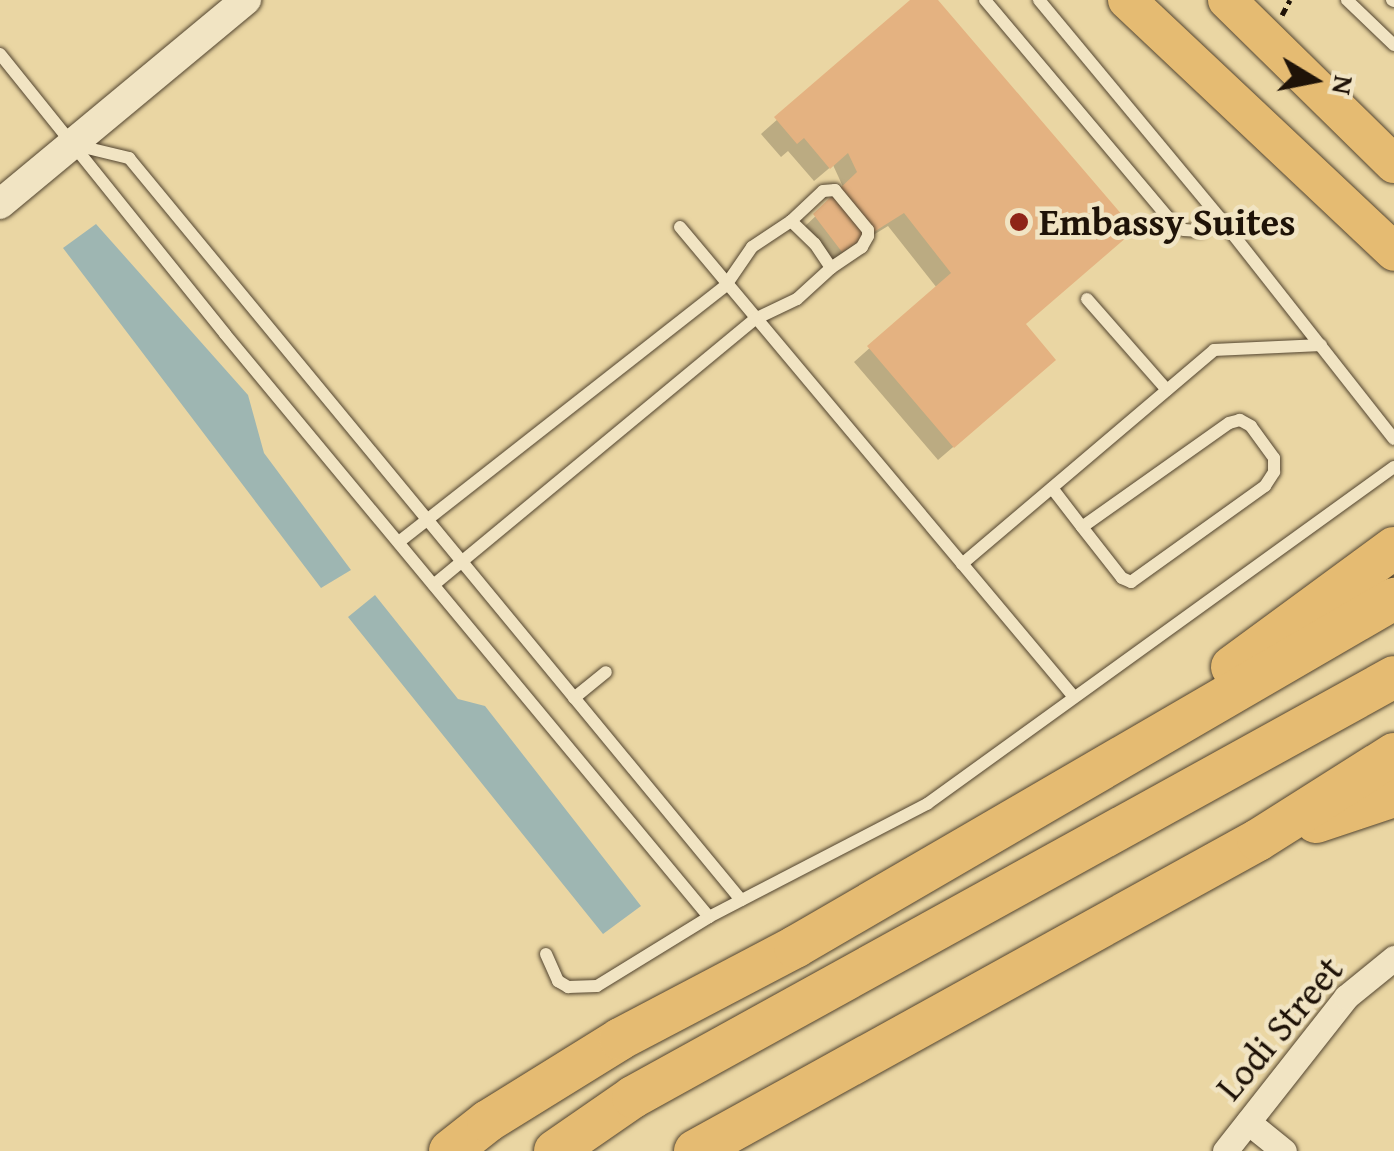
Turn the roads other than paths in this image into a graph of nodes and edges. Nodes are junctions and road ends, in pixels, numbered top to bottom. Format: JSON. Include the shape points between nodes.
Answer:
{"nodes":[{"id":1,"x":246,"y":0,"type":"edge"},
{"id":2,"x":985,"y":0,"type":"edge"},
{"id":3,"x":1039,"y":0,"type":"edge"},
{"id":4,"x":1127,"y":0,"type":"edge"},
{"id":5,"x":1226,"y":0,"type":"edge"},
{"id":6,"x":1347,"y":0,"type":"edge"},
{"id":7,"x":1394,"y":45,"type":"edge"},
{"id":8,"x":0,"y":54,"type":"edge"},
{"id":9,"x":72,"y":144,"type":"junction"},
{"id":10,"x":1394,"y":164,"type":"edge"},
{"id":11,"x":0,"y":204,"type":"edge"},
{"id":12,"x":1220,"y":218,"type":"junction"},
{"id":13,"x":790,"y":222,"type":"junction"},
{"id":14,"x":680,"y":227,"type":"dead end"},
{"id":15,"x":1394,"y":252,"type":"edge"},
{"id":16,"x":831,"y":268,"type":"junction"},
{"id":17,"x":726,"y":285,"type":"junction"},
{"id":18,"x":1086,"y":298,"type":"dead end"},
{"id":19,"x":755,"y":319,"type":"junction"},
{"id":20,"x":1320,"y":345,"type":"junction"},
{"id":21,"x":1166,"y":390,"type":"junction"},
{"id":22,"x":1394,"y":439,"type":"edge"},
{"id":23,"x":1394,"y":467,"type":"edge"},
{"id":24,"x":1052,"y":488,"type":"junction"},
{"id":25,"x":427,"y":520,"type":"junction"},
{"id":26,"x":1082,"y":527,"type":"junction"},
{"id":27,"x":400,"y":541,"type":"junction"},
{"id":28,"x":1394,"y":548,"type":"edge"},
{"id":29,"x":462,"y":562,"type":"junction"},
{"id":30,"x":962,"y":564,"type":"junction"},
{"id":31,"x":434,"y":584,"type":"junction"},
{"id":32,"x":1394,"y":599,"type":"edge"},
{"id":33,"x":1394,"y":661,"type":"edge"},
{"id":34,"x":606,"y":672,"type":"dead end"},
{"id":35,"x":1394,"y":677,"type":"edge"},
{"id":36,"x":1074,"y":697,"type":"junction"},
{"id":37,"x":574,"y":698,"type":"junction"},
{"id":38,"x":1342,"y":706,"type":"junction"},
{"id":39,"x":1394,"y":754,"type":"edge"},
{"id":40,"x":1058,"y":795,"type":"junction"},
{"id":41,"x":1394,"y":796,"type":"edge"},
{"id":42,"x":1258,"y":840,"type":"junction"},
{"id":43,"x":741,"y":900,"type":"junction"},
{"id":44,"x":709,"y":917,"type":"junction"},
{"id":45,"x":546,"y":954,"type":"dead end"},
{"id":46,"x":1394,"y":958,"type":"edge"},
{"id":47,"x":1248,"y":1122,"type":"junction"},
{"id":48,"x":450,"y":1151,"type":"edge"},
{"id":49,"x":555,"y":1151,"type":"edge"},
{"id":50,"x":696,"y":1151,"type":"edge"},
{"id":51,"x":1225,"y":1151,"type":"edge"},
{"id":52,"x":1284,"y":1151,"type":"edge"}],
"edges":[{"from":1,"to":9,"type":"street"},
{"from":2,"to":12,"type":"lane","via":[[1170,220],[1200,231]]},
{"from":3,"to":12,"type":"lane"},
{"from":4,"to":15,"type":"main road"},
{"from":5,"to":10,"type":"main road"},
{"from":6,"to":7,"type":"lane"},
{"from":8,"to":9,"type":"lane"},
{"from":9,"to":11,"type":"street"},
{"from":9,"to":25,"type":"lane","via":[[129,158]]},
{"from":9,"to":27,"type":"lane"},
{"from":12,"to":20,"type":"lane"},
{"from":13,"to":16,"type":"lane"},
{"from":13,"to":16,"type":"lane","via":[[823,191],[835,190],[868,236]]},
{"from":13,"to":17,"type":"lane","via":[[752,247]]},
{"from":14,"to":17,"type":"lane"},
{"from":16,"to":19,"type":"lane","via":[[797,299]]},
{"from":17,"to":19,"type":"lane"},
{"from":17,"to":25,"type":"lane"},
{"from":18,"to":21,"type":"lane"},
{"from":19,"to":29,"type":"lane"},
{"from":19,"to":30,"type":"lane"},
{"from":20,"to":21,"type":"lane","via":[[1214,350]]},
{"from":20,"to":22,"type":"lane"},
{"from":21,"to":24,"type":"lane"},
{"from":23,"to":36,"type":"lane"},
{"from":24,"to":26,"type":"lane"},
{"from":24,"to":30,"type":"lane"},
{"from":25,"to":27,"type":"lane"},
{"from":25,"to":29,"type":"lane"},
{"from":26,"to":26,"type":"lane","via":[[1122,578],[1141,580],[1265,486],[1274,458],[1251,426],[1229,423]]},
{"from":27,"to":31,"type":"lane"},
{"from":28,"to":40,"type":"highway"},
{"from":29,"to":31,"type":"lane"},
{"from":29,"to":37,"type":"lane"},
{"from":30,"to":36,"type":"lane"},
{"from":31,"to":44,"type":"lane"},
{"from":32,"to":40,"type":"highway"},
{"from":33,"to":38,"type":"highway"},
{"from":34,"to":37,"type":"lane"},
{"from":35,"to":38,"type":"highway"},
{"from":36,"to":43,"type":"lane","via":[[926,804]]},
{"from":37,"to":43,"type":"lane"},
{"from":38,"to":49,"type":"highway","via":[[633,1097]]},
{"from":39,"to":42,"type":"highway"},
{"from":40,"to":48,"type":"highway","via":[[620,1039]]},
{"from":41,"to":42,"type":"highway"},
{"from":42,"to":50,"type":"highway"},
{"from":43,"to":44,"type":"lane"},
{"from":44,"to":45,"type":"lane","via":[[580,990],[558,981]]},
{"from":46,"to":47,"type":"street","name":"Lodi Street","via":[[1346,997]]},
{"from":47,"to":51,"type":"street","name":"Lodi Street"},
{"from":47,"to":52,"type":"street"}]}
